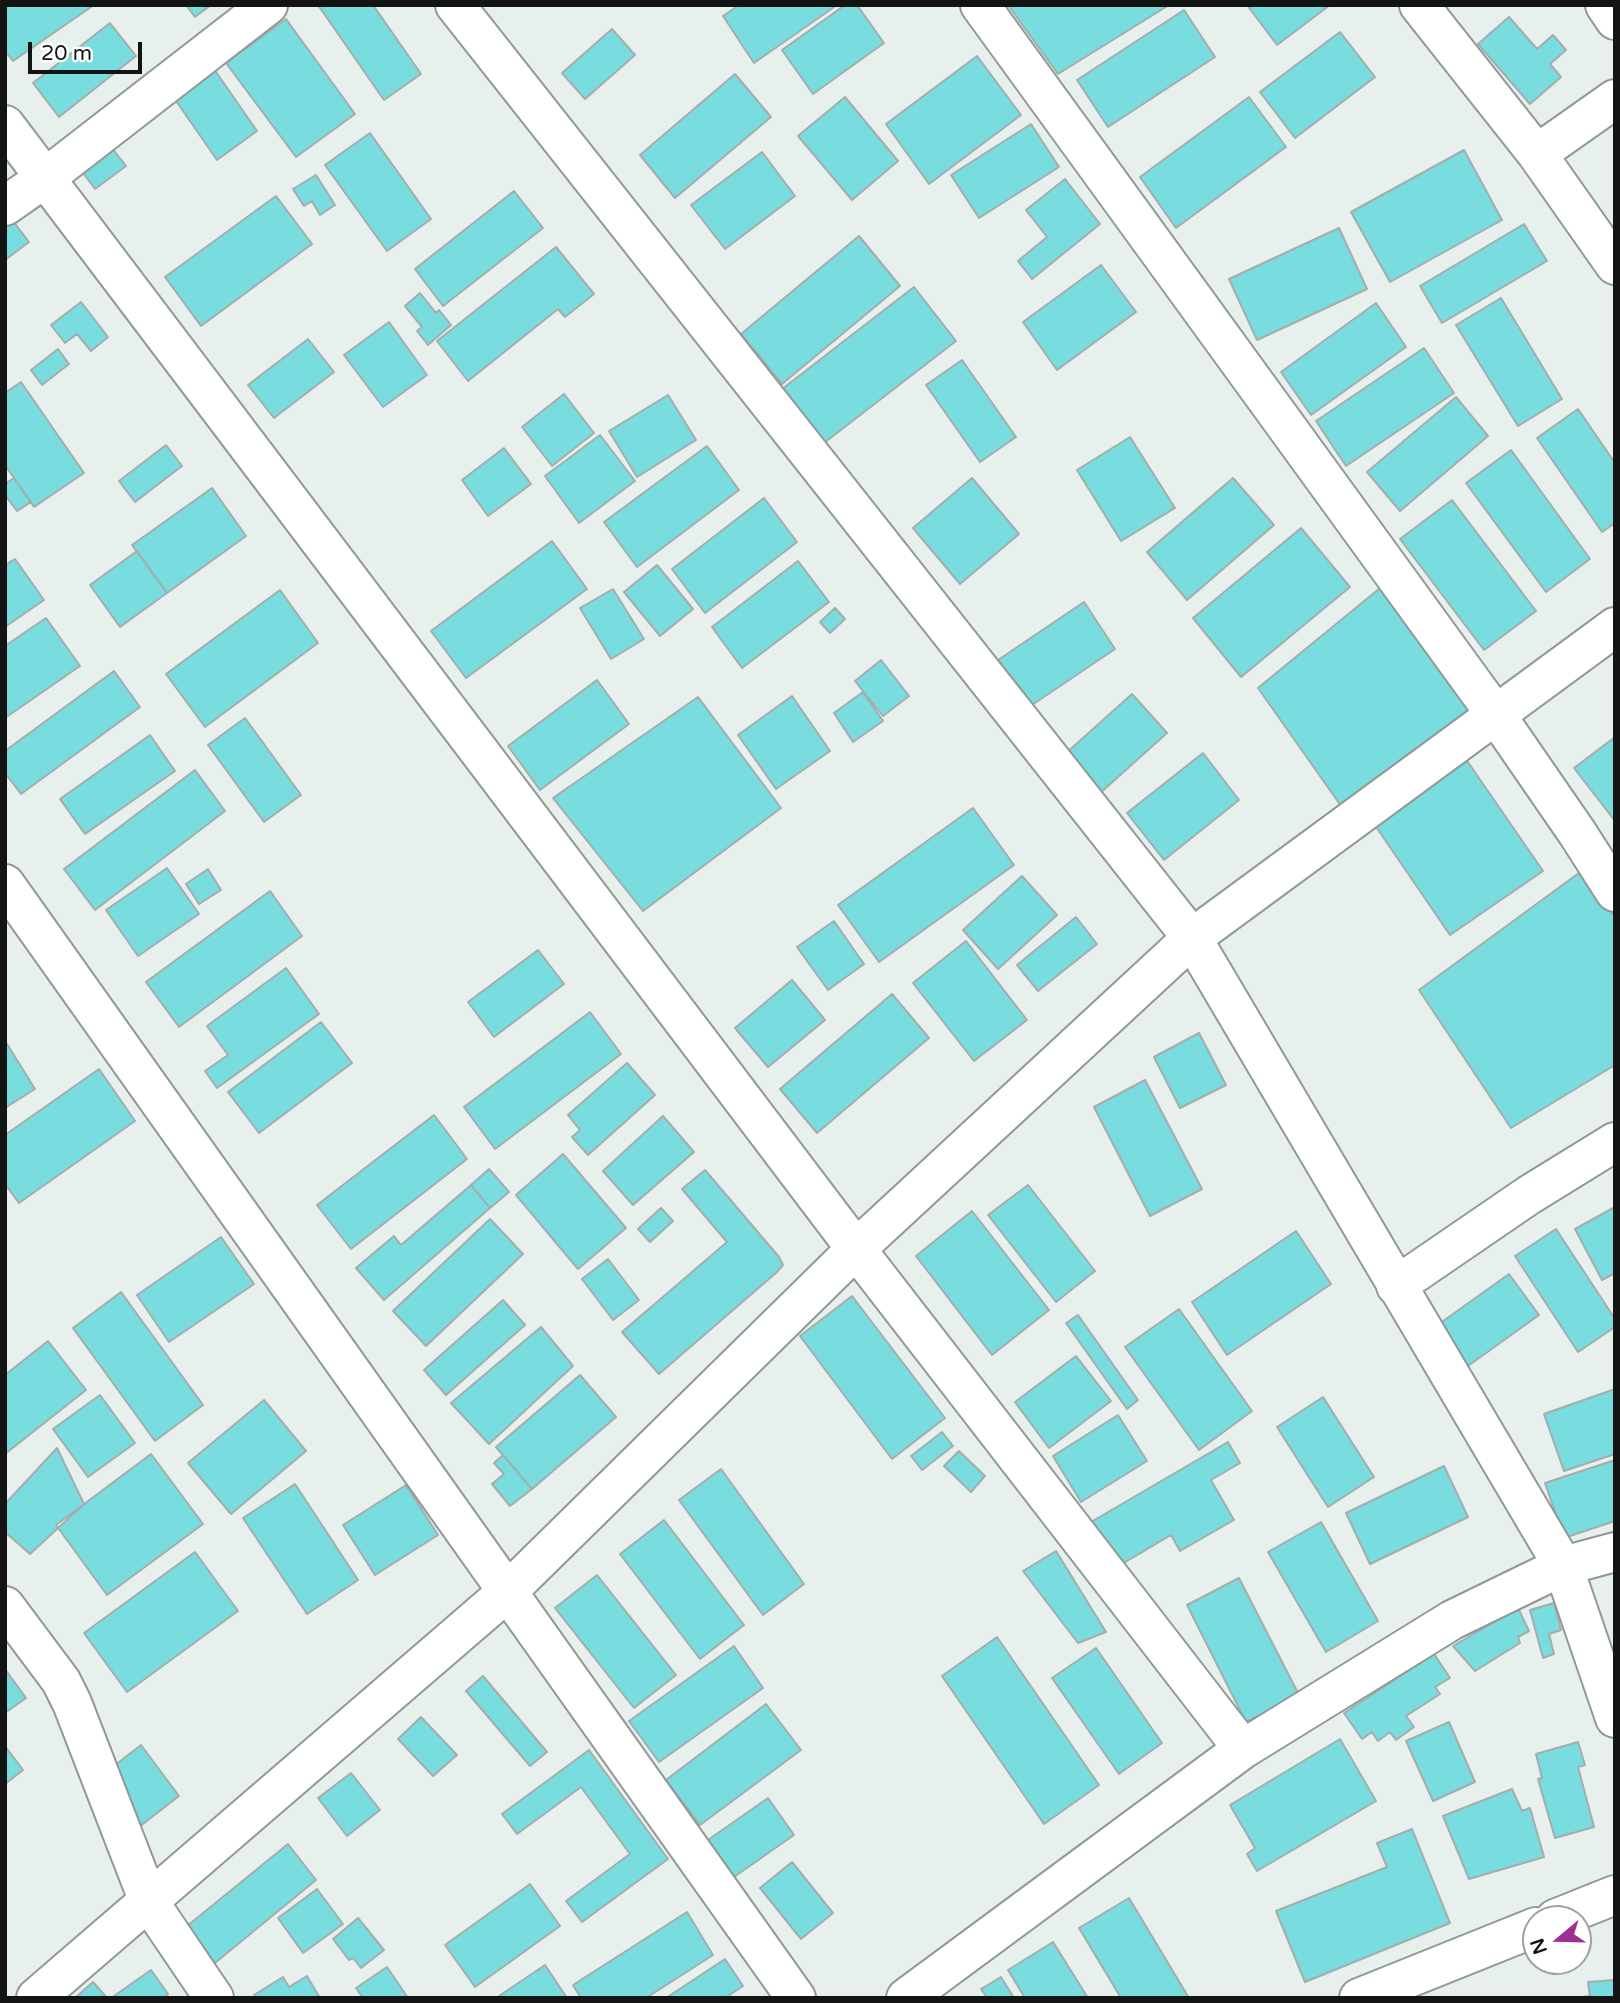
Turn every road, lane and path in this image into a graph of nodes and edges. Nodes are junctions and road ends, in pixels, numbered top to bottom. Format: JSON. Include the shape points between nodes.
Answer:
{"nodes":[{"id":1,"x":268,"y":5,"type":"edge"},
{"id":2,"x":456,"y":5,"type":"edge"},
{"id":3,"x":1605,"y":5,"type":"edge"},
{"id":4,"x":985,"y":7,"type":"edge"},
{"id":5,"x":1435,"y":10,"type":"edge"},
{"id":6,"x":1615,"y":20,"type":"edge"},
{"id":7,"x":1615,"y":99,"type":"edge"},
{"id":8,"x":5,"y":125,"type":"edge"},
{"id":9,"x":1537,"y":154,"type":"junction"},
{"id":10,"x":45,"y":178,"type":"junction"},
{"id":11,"x":5,"y":206,"type":"edge"},
{"id":12,"x":1615,"y":265,"type":"edge"},
{"id":13,"x":1615,"y":627,"type":"edge"},
{"id":14,"x":1496,"y":715,"type":"junction"},
{"id":15,"x":5,"y":884,"type":"edge"},
{"id":16,"x":1615,"y":892,"type":"edge"},
{"id":17,"x":1192,"y":938,"type":"junction"},
{"id":18,"x":1615,"y":1142,"type":"edge"},
{"id":19,"x":856,"y":1248,"type":"junction"},
{"id":20,"x":1396,"y":1286,"type":"junction"},
{"id":21,"x":1615,"y":1552,"type":"edge"},
{"id":22,"x":1563,"y":1566,"type":"junction"},
{"id":23,"x":506,"y":1593,"type":"junction"},
{"id":24,"x":5,"y":1606,"type":"edge"},
{"id":25,"x":1615,"y":1718,"type":"edge"},
{"id":26,"x":1243,"y":1749,"type":"junction"},
{"id":27,"x":1615,"y":1895,"type":"edge"},
{"id":28,"x":149,"y":1902,"type":"junction"},
{"id":29,"x":1590,"y":1905,"type":"edge"},
{"id":30,"x":1522,"y":1933,"type":"edge"},
{"id":31,"x":36,"y":1998,"type":"edge"},
{"id":32,"x":214,"y":1998,"type":"edge"},
{"id":33,"x":796,"y":1998,"type":"edge"},
{"id":34,"x":906,"y":1998,"type":"edge"},
{"id":35,"x":1359,"y":1998,"type":"edge"}],
"edges":[{"from":1,"to":10,"type":"street"},
{"from":2,"to":17,"type":"street"},
{"from":3,"to":6,"type":"street"},
{"from":4,"to":14,"type":"street"},
{"from":5,"to":9,"type":"street"},
{"from":7,"to":9,"type":"street"},
{"from":8,"to":10,"type":"street"},
{"from":9,"to":12,"type":"street"},
{"from":10,"to":11,"type":"street"},
{"from":10,"to":19,"type":"street"},
{"from":13,"to":14,"type":"street"},
{"from":14,"to":16,"type":"street"},
{"from":14,"to":17,"type":"street"},
{"from":15,"to":23,"type":"street"},
{"from":17,"to":19,"type":"street"},
{"from":17,"to":20,"type":"street"},
{"from":18,"to":20,"type":"street"},
{"from":19,"to":23,"type":"street"},
{"from":19,"to":26,"type":"street"},
{"from":20,"to":22,"type":"street"},
{"from":21,"to":22,"type":"street"},
{"from":22,"to":25,"type":"street"},
{"from":22,"to":26,"type":"street","via":[[1452,1620]]},
{"from":23,"to":28,"type":"street"},
{"from":23,"to":33,"type":"street"},
{"from":24,"to":28,"type":"street","via":[[72,1703]]},
{"from":26,"to":34,"type":"street"},
{"from":27,"to":29,"type":"street"},
{"from":28,"to":31,"type":"street"},
{"from":28,"to":32,"type":"street"},
{"from":30,"to":35,"type":"street"}]}
